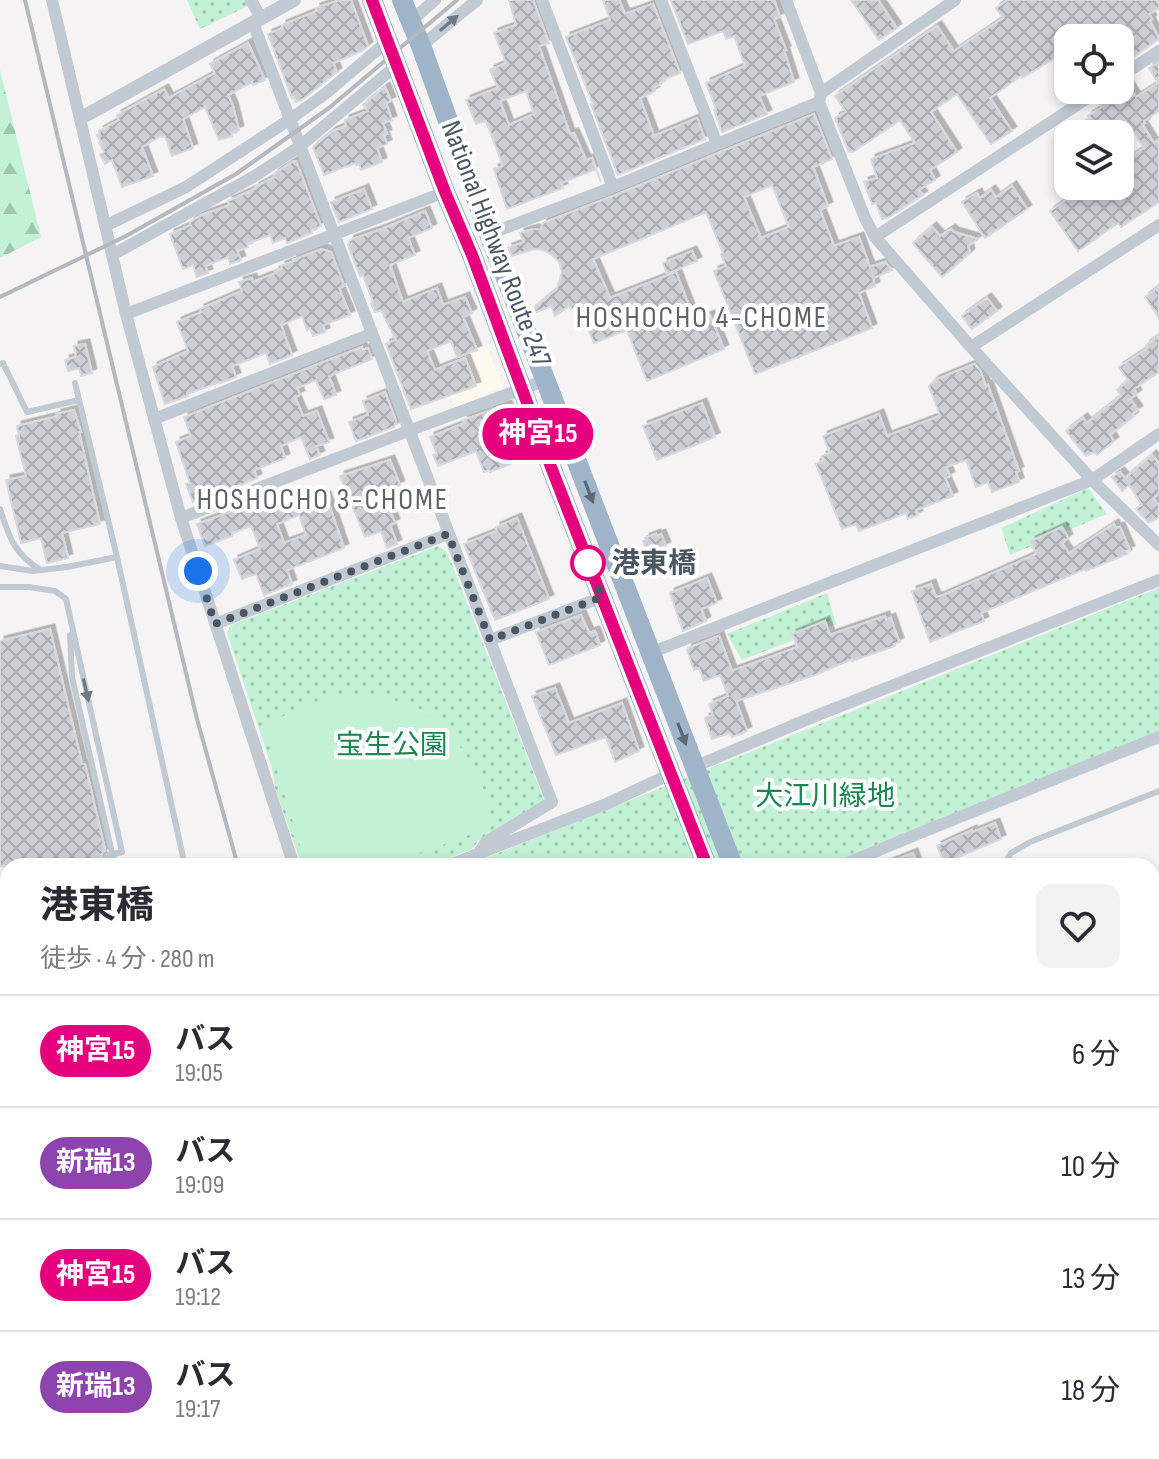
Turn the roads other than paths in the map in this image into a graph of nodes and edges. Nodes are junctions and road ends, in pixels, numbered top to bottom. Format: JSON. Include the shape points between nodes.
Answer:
{"nodes":[{"id":1,"x":52,"y":0,"type":"edge"},
{"id":2,"x":251,"y":0,"type":"edge"},
{"id":3,"x":294,"y":0,"type":"edge"},
{"id":4,"x":372,"y":0,"type":"edge"},
{"id":5,"x":402,"y":0,"type":"edge"},
{"id":6,"x":435,"y":0,"type":"edge"},
{"id":7,"x":477,"y":0,"type":"edge"},
{"id":8,"x":542,"y":0,"type":"edge"},
{"id":9,"x":661,"y":0,"type":"edge"},
{"id":10,"x":786,"y":0,"type":"edge"},
{"id":11,"x":955,"y":0,"type":"edge"},
{"id":12,"x":257,"y":20,"type":"junction"},
{"id":13,"x":411,"y":21,"type":"junction"},
{"id":14,"x":388,"y":41,"type":"junction"},
{"id":15,"x":421,"y":46,"type":"junction"},
{"id":16,"x":1159,"y":51,"type":"edge"},
{"id":17,"x":397,"y":65,"type":"junction"},
{"id":18,"x":1134,"y":68,"type":"edge"},
{"id":19,"x":820,"y":98,"type":"junction"},
{"id":20,"x":1079,"y":104,"type":"edge"},
{"id":21,"x":81,"y":118,"type":"junction"},
{"id":22,"x":289,"y":120,"type":"junction"},
{"id":23,"x":717,"y":144,"type":"junction"},
{"id":24,"x":299,"y":147,"type":"junction"},
{"id":25,"x":613,"y":187,"type":"junction"},
{"id":26,"x":445,"y":192,"type":"junction"},
{"id":27,"x":1159,"y":225,"type":"edge"},
{"id":28,"x":105,"y":226,"type":"junction"},
{"id":29,"x":489,"y":234,"type":"junction"},
{"id":30,"x":333,"y":236,"type":"junction"},
{"id":31,"x":875,"y":237,"type":"junction"},
{"id":32,"x":112,"y":255,"type":"junction"},
{"id":33,"x":126,"y":314,"type":"junction"},
{"id":34,"x":371,"y":334,"type":"junction"},
{"id":35,"x":971,"y":347,"type":"junction"},
{"id":36,"x":0,"y":364,"type":"edge"},
{"id":37,"x":546,"y":380,"type":"junction"},
{"id":38,"x":75,"y":383,"type":"dead end"},
{"id":39,"x":522,"y":390,"type":"junction"},
{"id":40,"x":79,"y":400,"type":"junction"},
{"id":41,"x":154,"y":419,"type":"junction"},
{"id":42,"x":408,"y":431,"type":"junction"},
{"id":43,"x":1159,"y":434,"type":"edge"},
{"id":44,"x":1092,"y":480,"type":"junction"},
{"id":45,"x":0,"y":509,"type":"edge"},
{"id":46,"x":181,"y":518,"type":"junction"},
{"id":47,"x":448,"y":534,"type":"junction"},
{"id":48,"x":1159,"y":545,"type":"edge"},
{"id":49,"x":117,"y":557,"type":"junction"},
{"id":50,"x":0,"y":566,"type":"edge"},
{"id":51,"x":41,"y":570,"type":"junction"},
{"id":52,"x":1159,"y":580,"type":"edge"},
{"id":53,"x":0,"y":587,"type":"edge"},
{"id":54,"x":602,"y":597,"type":"junction"},
{"id":55,"x":70,"y":617,"type":"junction"},
{"id":56,"x":215,"y":624,"type":"junction"},
{"id":57,"x":490,"y":640,"type":"junction"},
{"id":58,"x":650,"y":653,"type":"junction"},
{"id":59,"x":1159,"y":737,"type":"edge"},
{"id":60,"x":694,"y":767,"type":"junction"},
{"id":61,"x":671,"y":774,"type":"junction"},
{"id":62,"x":1159,"y":791,"type":"edge"},
{"id":63,"x":479,"y":853,"type":"junction"},
{"id":64,"x":107,"y":856,"type":"dead end"},
{"id":65,"x":113,"y":858,"type":"edge"},
{"id":66,"x":183,"y":858,"type":"edge"},
{"id":67,"x":291,"y":858,"type":"edge"},
{"id":68,"x":467,"y":858,"type":"edge"},
{"id":69,"x":704,"y":858,"type":"edge"},
{"id":70,"x":730,"y":858,"type":"edge"},
{"id":71,"x":861,"y":858,"type":"edge"},
{"id":72,"x":1008,"y":858,"type":"edge"}],
"edges":[{"from":1,"to":21,"type":"street"},
{"from":2,"to":12,"type":"street"},
{"from":3,"to":12,"type":"street"},
{"from":4,"to":14,"type":"highway","name":"National Highway Route 247"},
{"from":5,"to":13,"type":"highway","name":"National Highway Route 247"},
{"from":6,"to":13,"type":"street"},
{"from":15,"to":7,"type":"street","one_way":true},
{"from":8,"to":25,"type":"street"},
{"from":9,"to":23,"type":"street"},
{"from":10,"to":19,"type":"street"},
{"from":11,"to":19,"type":"street"},
{"from":12,"to":21,"type":"street"},
{"from":12,"to":22,"type":"street"},
{"from":13,"to":15,"type":"highway","name":"National Highway Route 247"},
{"from":14,"to":17,"type":"highway","name":"National Highway Route 247"},
{"from":14,"to":22,"type":"street"},
{"from":15,"to":29,"type":"highway","name":"National Highway Route 247"},
{"from":16,"to":18,"type":"street"},
{"from":17,"to":24,"type":"street"},
{"from":17,"to":26,"type":"highway","name":"National Highway Route 247"},
{"from":19,"to":23,"type":"street"},
{"from":19,"to":31,"type":"street"},
{"from":20,"to":31,"type":"street"},
{"from":21,"to":28,"type":"street"},
{"from":22,"to":24,"type":"street"},
{"from":22,"to":28,"type":"street","via":[[186,187]]},
{"from":23,"to":25,"type":"street"},
{"from":24,"to":30,"type":"street"},
{"from":24,"to":32,"type":"street"},
{"from":25,"to":29,"type":"street"},
{"from":26,"to":30,"type":"street"},
{"from":26,"to":39,"type":"highway","name":"National Highway Route 247"},
{"from":27,"to":35,"type":"street"},
{"from":28,"to":32,"type":"street"},
{"from":29,"to":37,"type":"highway","name":"National Highway Route 247"},
{"from":30,"to":33,"type":"street"},
{"from":30,"to":34,"type":"street"},
{"from":31,"to":35,"type":"street"},
{"from":32,"to":33,"type":"street"},
{"from":33,"to":41,"type":"street"},
{"from":34,"to":41,"type":"street"},
{"from":34,"to":42,"type":"street"},
{"from":35,"to":44,"type":"street"},
{"from":36,"to":40,"type":"lane","via":[[27,412]]},
{"from":37,"to":39,"type":"street"},
{"from":37,"to":58,"type":"highway","name":"National Highway Route 247","one_way":true},
{"from":38,"to":40,"type":"lane"},
{"from":39,"to":42,"type":"street"},
{"from":39,"to":54,"type":"highway","name":"National Highway Route 247"},
{"from":40,"to":49,"type":"lane"},
{"from":41,"to":46,"type":"street"},
{"from":42,"to":46,"type":"street"},
{"from":42,"to":47,"type":"street"},
{"from":43,"to":44,"type":"street"},
{"from":44,"to":48,"type":"street"},
{"from":44,"to":58,"type":"street"},
{"from":45,"to":51,"type":"lane","via":[[20,554]]},
{"from":46,"to":56,"type":"street"},
{"from":47,"to":56,"type":"street"},
{"from":47,"to":57,"type":"street"},
{"from":49,"to":51,"type":"lane"},
{"from":49,"to":66,"type":"lane"},
{"from":50,"to":51,"type":"lane"},
{"from":52,"to":60,"type":"street"},
{"from":53,"to":55,"type":"lane","via":[[55,591],[66,599]]},
{"from":54,"to":57,"type":"street"},
{"from":54,"to":61,"type":"highway","name":"National Highway Route 247"},
{"from":55,"to":64,"type":"lane","one_way":true,"via":[[122,852]]},
{"from":55,"to":65,"type":"lane","via":[[72,677]]},
{"from":56,"to":67,"type":"street"},
{"from":57,"to":63,"type":"street","via":[[552,802],[486,842]]},
{"from":58,"to":60,"type":"highway","name":"National Highway Route 247","one_way":true},
{"from":59,"to":71,"type":"street"},
{"from":60,"to":70,"type":"highway","name":"National Highway Route 247"},
{"from":61,"to":63,"type":"street"},
{"from":61,"to":69,"type":"highway","name":"National Highway Route 247"},
{"from":62,"to":72,"type":"lane","via":[[1030,842]]},
{"from":63,"to":68,"type":"street"}]}
